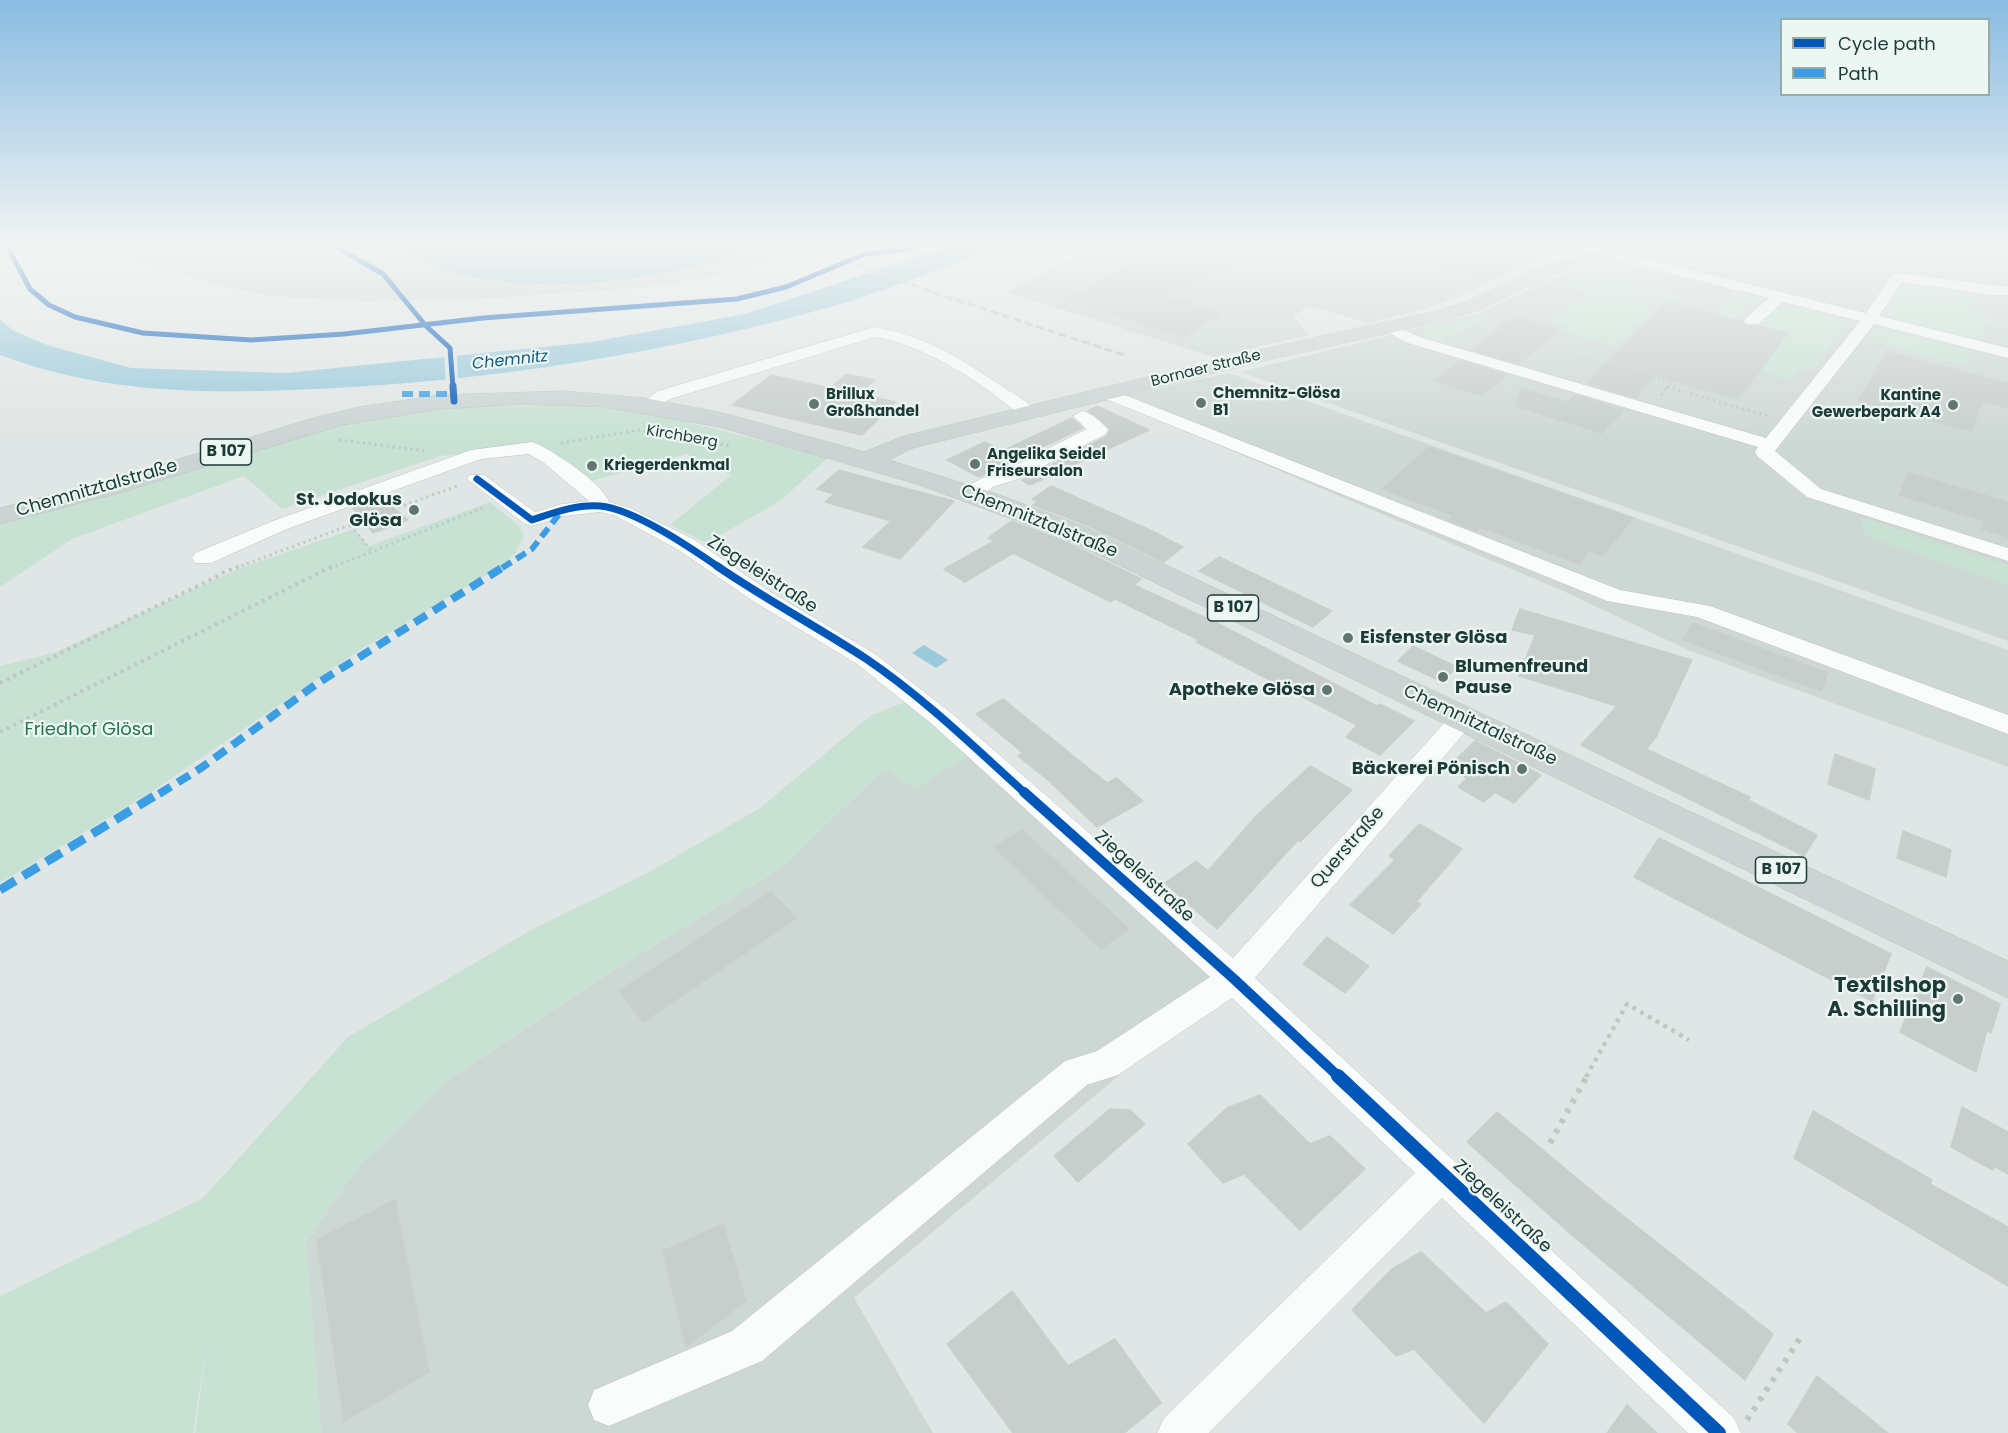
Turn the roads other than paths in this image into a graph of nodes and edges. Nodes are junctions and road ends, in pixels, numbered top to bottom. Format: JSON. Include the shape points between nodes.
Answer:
{"nodes":[{"id":1,"x":1456,"y":311,"type":"edge"},
{"id":2,"x":1764,"y":311,"type":"edge"},
{"id":3,"x":1832,"y":311,"type":"edge"},
{"id":4,"x":1875,"y":311,"type":"edge"},
{"id":5,"x":1869,"y":320,"type":"junction"},
{"id":6,"x":1752,"y":321,"type":"dead end"},
{"id":7,"x":1387,"y":328,"type":"junction"},
{"id":8,"x":2008,"y":353,"type":"edge"},
{"id":9,"x":1107,"y":393,"type":"junction"},
{"id":10,"x":648,"y":406,"type":"junction"},
{"id":11,"x":1027,"y":412,"type":"junction"},
{"id":12,"x":1082,"y":416,"type":"dead end"},
{"id":13,"x":1770,"y":445,"type":"junction"},
{"id":14,"x":866,"y":461,"type":"junction"},
{"id":15,"x":477,"y":479,"type":"road end"},
{"id":16,"x":972,"y":493,"type":"junction"},
{"id":17,"x":600,"y":506,"type":"junction"},
{"id":18,"x":0,"y":516,"type":"edge"},
{"id":19,"x":2008,"y":555,"type":"edge"},
{"id":20,"x":204,"y":558,"type":"road end"},
{"id":21,"x":1463,"y":718,"type":"junction"},
{"id":22,"x":2008,"y":725,"type":"edge"},
{"id":23,"x":1234,"y":979,"type":"junction"},
{"id":24,"x":2008,"y":980,"type":"edge"},
{"id":25,"x":1441,"y":1173,"type":"junction"},
{"id":26,"x":609,"y":1405,"type":"dead end"},
{"id":27,"x":1732,"y":1428,"type":"edge"},
{"id":28,"x":1179,"y":1433,"type":"edge"}],
"edges":[{"from":1,"to":7,"type":"main road","name":"Bornaer Straße"},
{"from":2,"to":6,"type":"street"},
{"from":3,"to":5,"type":"street"},
{"from":4,"to":5,"type":"street"},
{"from":5,"to":8,"type":"street"},
{"from":5,"to":13,"type":"street"},
{"from":7,"to":9,"type":"main road","name":"Bornaer Straße"},
{"from":7,"to":13,"type":"street","via":[[1414,340]]},
{"from":9,"to":11,"type":"main road","name":"Bornaer Straße"},
{"from":9,"to":22,"type":"street","via":[[1615,596],[1702,611]]},
{"from":10,"to":11,"type":"street","via":[[664,395],[874,332],[895,333],[918,343]]},
{"from":10,"to":14,"type":"main road","name":"Chemnitztalstraße","number":"B 107","via":[[720,420]]},
{"from":10,"to":18,"type":"main road","name":"Chemnitztalstraße","number":"B 107","via":[[595,399],[523,398],[432,403],[359,414]]},
{"from":11,"to":14,"type":"main road","name":"Bornaer Straße","via":[[904,443]]},
{"from":12,"to":16,"type":"street","via":[[1098,430]]},
{"from":13,"to":19,"type":"street","via":[[1764,452],[1814,493]]},
{"from":14,"to":16,"type":"main road","name":"Chemnitztalstraße","number":"B 107"},
{"from":15,"to":17,"type":"street","name":"Ziegeleistraße","via":[[532,520],[562,510]]},
{"from":16,"to":21,"type":"main road","name":"Chemnitztalstraße","number":"B 107","via":[[1083,537]]},
{"from":17,"to":20,"type":"street","via":[[598,497],[532,448],[478,454],[300,517]]},
{"from":17,"to":23,"type":"street","name":"Ziegeleistraße","via":[[623,512],[685,544],[760,596],[866,659],[941,718]]},
{"from":21,"to":23,"type":"street","name":"Querstraße"},
{"from":21,"to":24,"type":"main road","name":"Chemnitztalstraße","number":"B 107"},
{"from":23,"to":25,"type":"street","name":"Ziegeleistraße"},
{"from":23,"to":26,"type":"street","name":"Querstraße","via":[[1106,1064],[1077,1072],[747,1346]]},
{"from":25,"to":27,"type":"street","name":"Ziegeleistraße"},
{"from":25,"to":28,"type":"street"}]}
